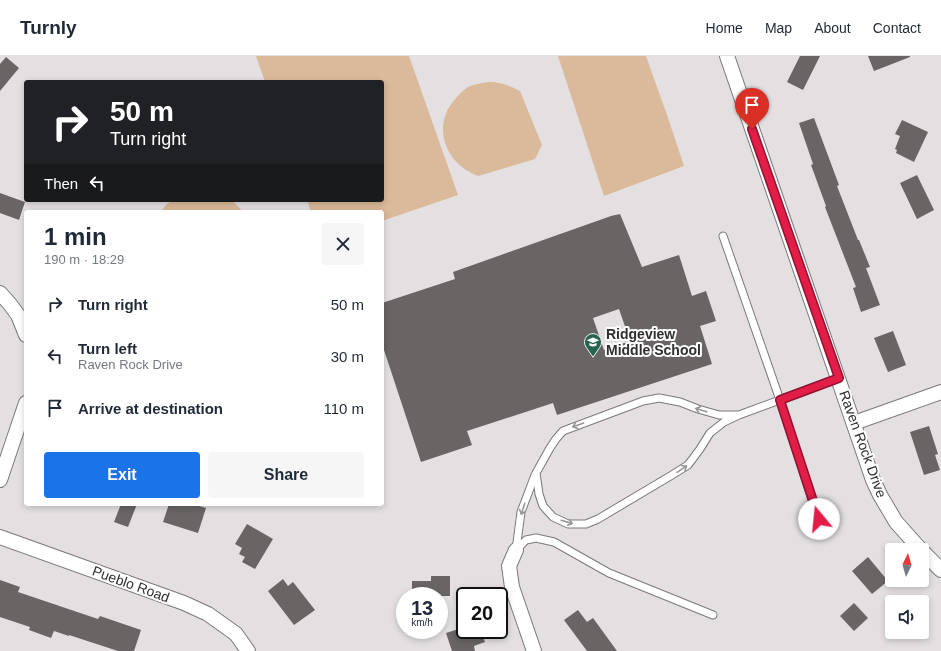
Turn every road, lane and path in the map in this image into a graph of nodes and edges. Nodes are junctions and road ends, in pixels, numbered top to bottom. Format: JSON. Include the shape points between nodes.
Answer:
{"nodes":[{"id":1,"x":727,"y":56,"type":"edge"},
{"id":2,"x":723,"y":236,"type":"dead end"},
{"id":3,"x":0,"y":293,"type":"edge"},
{"id":4,"x":24,"y":330,"type":"edge"},
{"id":5,"x":839,"y":378,"type":"junction"},
{"id":6,"x":941,"y":392,"type":"edge"},
{"id":7,"x":780,"y":400,"type":"junction"},
{"id":8,"x":24,"y":409,"type":"edge"},
{"id":9,"x":739,"y":415,"type":"junction"},
{"id":10,"x":854,"y":423,"type":"junction"},
{"id":11,"x":536,"y":473,"type":"junction"},
{"id":12,"x":0,"y":480,"type":"edge"},
{"id":13,"x":822,"y":531,"type":"dead end"},
{"id":14,"x":0,"y":537,"type":"edge"},
{"id":15,"x":916,"y":543,"type":"edge"},
{"id":16,"x":516,"y":550,"type":"junction"},
{"id":17,"x":929,"y":557,"type":"edge"},
{"id":18,"x":941,"y":570,"type":"edge"},
{"id":19,"x":713,"y":615,"type":"dead end"},
{"id":20,"x":248,"y":651,"type":"edge"},
{"id":21,"x":534,"y":651,"type":"edge"}],
"edges":[{"from":1,"to":5,"type":"street","name":"Raven Rock Drive"},
{"from":2,"to":7,"type":"lane"},
{"from":3,"to":4,"type":"street","via":[[18,315]]},
{"from":5,"to":7,"type":"lane"},
{"from":5,"to":10,"type":"street","name":"Raven Rock Drive"},
{"from":6,"to":10,"type":"street"},
{"from":7,"to":9,"type":"lane"},
{"from":7,"to":13,"type":"lane"},
{"from":8,"to":12,"type":"street"},
{"from":9,"to":11,"type":"lane","one_way":true,"via":[[719,415],[659,398],[643,401],[563,431],[556,438]]},
{"from":11,"to":9,"type":"lane","one_way":true,"via":[[543,506],[553,517],[568,524],[586,524],[688,465],[710,433]]},
{"from":10,"to":15,"type":"street","name":"Raven Rock Drive","via":[[880,495],[896,522]]},
{"from":11,"to":16,"type":"lane","one_way":true,"via":[[521,512]]},
{"from":14,"to":20,"type":"street","name":"Pueblo Road","via":[[184,602],[208,614],[236,634]]},
{"from":16,"to":19,"type":"lane","via":[[526,540],[536,538],[554,542],[610,572]]},
{"from":16,"to":21,"type":"street","via":[[509,566],[512,587]]},
{"from":17,"to":18,"type":"street","name":"Raven Rock Drive"}]}
